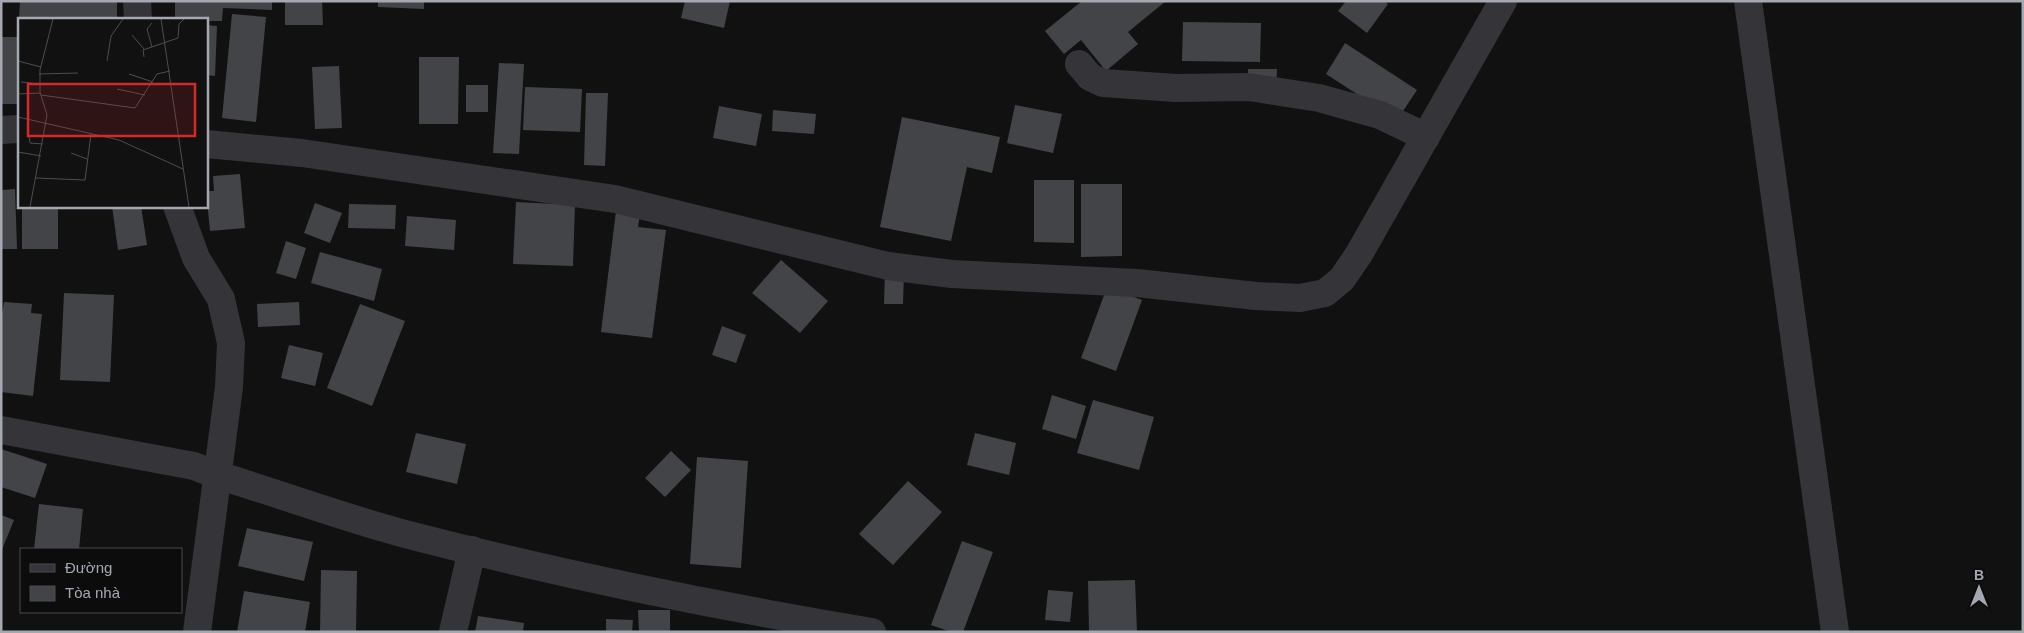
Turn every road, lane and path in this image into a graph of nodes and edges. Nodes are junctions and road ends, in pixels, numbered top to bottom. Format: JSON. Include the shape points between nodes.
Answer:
{"nodes":[{"id":1,"x":1504,"y":1,"type":"edge"},
{"id":2,"x":1748,"y":1,"type":"edge"},
{"id":3,"x":1079,"y":64,"type":"dead end"},
{"id":4,"x":18,"y":129,"type":"edge"},
{"id":5,"x":1,"y":130,"type":"edge"},
{"id":6,"x":1426,"y":137,"type":"junction"},
{"id":7,"x":208,"y":144,"type":"edge"},
{"id":8,"x":177,"y":208,"type":"edge"},
{"id":9,"x":1,"y":430,"type":"edge"},
{"id":10,"x":217,"y":475,"type":"junction"},
{"id":11,"x":472,"y":550,"type":"junction"},
{"id":12,"x":761,"y":622,"type":"edge"},
{"id":13,"x":197,"y":632,"type":"edge"},
{"id":14,"x":453,"y":632,"type":"edge"},
{"id":15,"x":872,"y":632,"type":"edge"},
{"id":16,"x":1835,"y":632,"type":"edge"}],
"edges":[{"from":1,"to":6,"type":"street"},
{"from":2,"to":16,"type":"street"},
{"from":3,"to":6,"type":"street","via":[[1090,77],[1103,83],[1176,88],[1249,87],[1320,98],[1380,115]]},
{"from":4,"to":5,"type":"street"},
{"from":6,"to":7,"type":"street","via":[[1342,279],[1325,293],[1300,298],[1137,283],[952,274],[888,266],[615,198],[302,153]]},
{"from":8,"to":10,"type":"street","via":[[196,258],[221,299],[231,343],[229,387]]},
{"from":9,"to":10,"type":"street","via":[[164,459]]},
{"from":10,"to":11,"type":"street","via":[[403,533]]},
{"from":10,"to":13,"type":"street"},
{"from":11,"to":12,"type":"street"},
{"from":11,"to":14,"type":"street"},
{"from":12,"to":15,"type":"street"}]}
